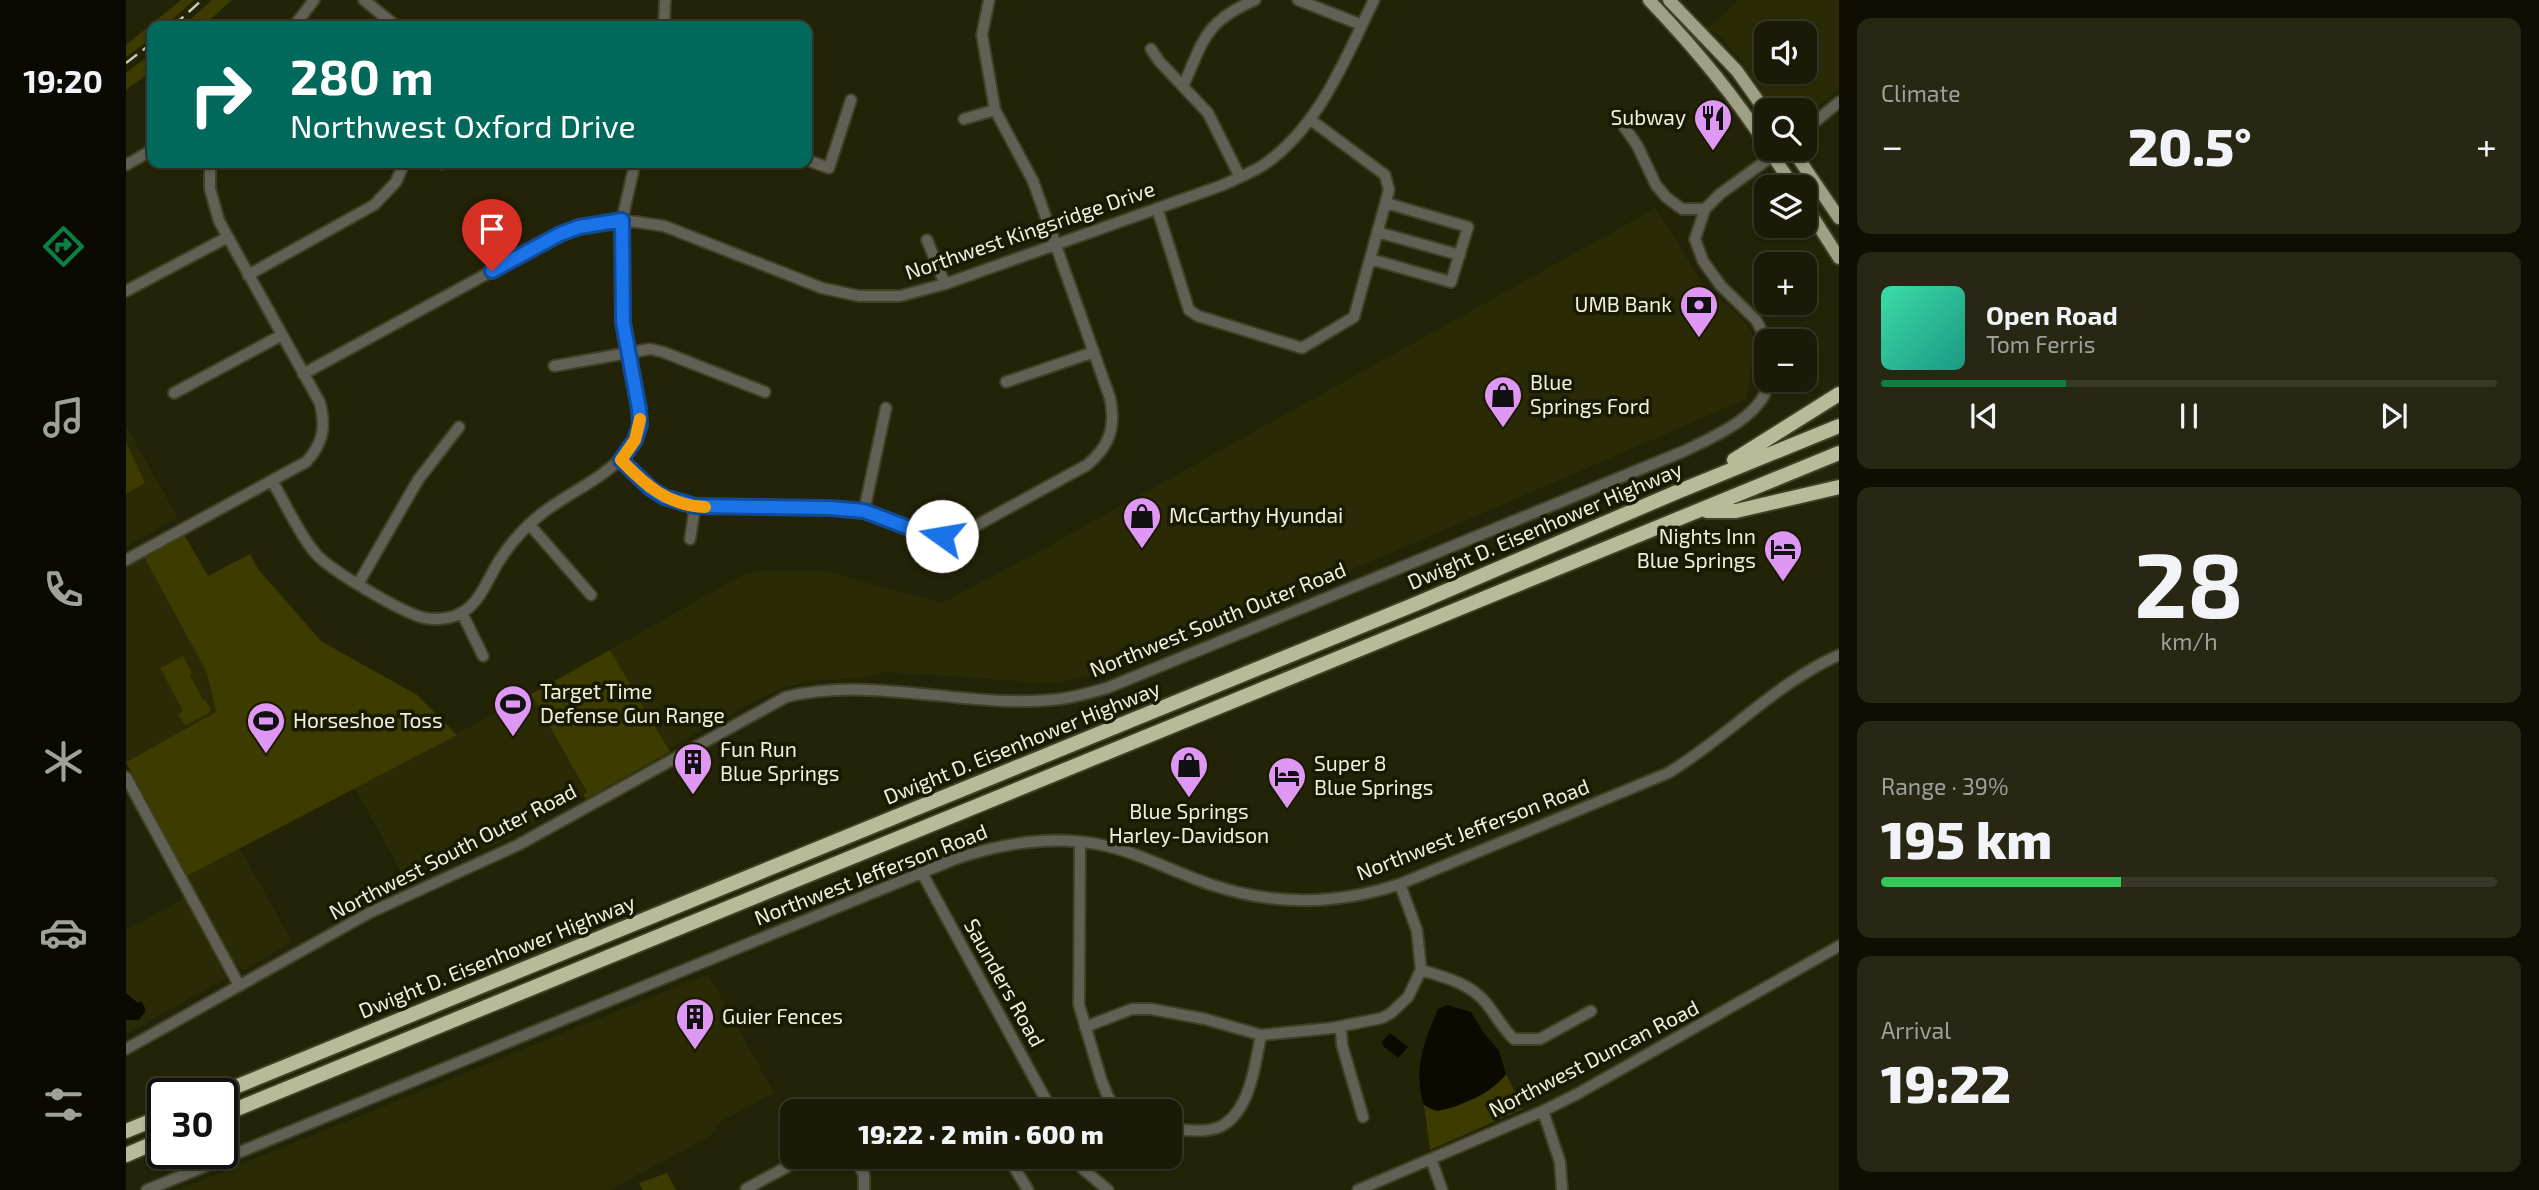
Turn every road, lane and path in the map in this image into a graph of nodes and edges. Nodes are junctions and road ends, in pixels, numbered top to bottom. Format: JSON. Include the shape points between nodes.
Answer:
{"nodes":[{"id":1,"x":314,"y":0,"type":"edge"},
{"id":2,"x":364,"y":0,"type":"edge"},
{"id":3,"x":665,"y":0,"type":"edge"},
{"id":4,"x":989,"y":0,"type":"edge"},
{"id":5,"x":1255,"y":0,"type":"edge"},
{"id":6,"x":1298,"y":0,"type":"edge"},
{"id":7,"x":1374,"y":0,"type":"edge"},
{"id":8,"x":1648,"y":0,"type":"edge"},
{"id":9,"x":1669,"y":0,"type":"edge"},
{"id":10,"x":297,"y":21,"type":"edge"},
{"id":11,"x":390,"y":21,"type":"edge"},
{"id":12,"x":664,"y":21,"type":"edge"},
{"id":13,"x":1362,"y":25,"type":"junction"},
{"id":14,"x":1151,"y":50,"type":"dead end"},
{"id":15,"x":1183,"y":86,"type":"junction"},
{"id":16,"x":1757,"y":98,"type":"edge"},
{"id":17,"x":851,"y":100,"type":"dead end"},
{"id":18,"x":1839,"y":102,"type":"edge"},
{"id":19,"x":995,"y":110,"type":"junction"},
{"id":20,"x":964,"y":119,"type":"dead end"},
{"id":21,"x":1311,"y":120,"type":"junction"},
{"id":22,"x":1817,"y":120,"type":"edge"},
{"id":23,"x":1620,"y":121,"type":"dead end"},
{"id":24,"x":1754,"y":125,"type":"edge"},
{"id":25,"x":147,"y":153,"type":"edge"},
{"id":26,"x":1758,"y":161,"type":"edge"},
{"id":27,"x":1801,"y":161,"type":"edge"},
{"id":28,"x":812,"y":162,"type":"edge"},
{"id":29,"x":126,"y":165,"type":"edge"},
{"id":30,"x":210,"y":168,"type":"edge"},
{"id":31,"x":402,"y":168,"type":"edge"},
{"id":32,"x":634,"y":168,"type":"edge"},
{"id":33,"x":1240,"y":177,"type":"junction"},
{"id":34,"x":1386,"y":203,"type":"junction"},
{"id":35,"x":1157,"y":208,"type":"junction"},
{"id":36,"x":1705,"y":209,"type":"junction"},
{"id":37,"x":1839,"y":218,"type":"edge"},
{"id":38,"x":622,"y":220,"type":"junction"},
{"id":39,"x":1817,"y":223,"type":"edge"},
{"id":40,"x":1377,"y":232,"type":"junction"},
{"id":41,"x":228,"y":237,"type":"junction"},
{"id":42,"x":928,"y":240,"type":"dead end"},
{"id":43,"x":1055,"y":245,"type":"junction"},
{"id":44,"x":1460,"y":255,"type":"junction"},
{"id":45,"x":1839,"y":258,"type":"edge"},
{"id":46,"x":1370,"y":259,"type":"junction"},
{"id":47,"x":248,"y":275,"type":"junction"},
{"id":48,"x":945,"y":284,"type":"junction"},
{"id":49,"x":126,"y":291,"type":"edge"},
{"id":50,"x":1761,"y":329,"type":"edge"},
{"id":51,"x":282,"y":335,"type":"junction"},
{"id":52,"x":628,"y":351,"type":"junction"},
{"id":53,"x":1094,"y":352,"type":"junction"},
{"id":54,"x":554,"y":366,"type":"dead end"},
{"id":55,"x":303,"y":374,"type":"junction"},
{"id":56,"x":1006,"y":382,"type":"dead end"},
{"id":57,"x":765,"y":391,"type":"dead end"},
{"id":58,"x":1764,"y":392,"type":"edge"},
{"id":59,"x":174,"y":393,"type":"dead end"},
{"id":60,"x":1839,"y":394,"type":"edge"},
{"id":61,"x":886,"y":408,"type":"dead end"},
{"id":62,"x":1839,"y":426,"type":"edge"},
{"id":63,"x":459,"y":427,"type":"dead end"},
{"id":64,"x":1839,"y":453,"type":"edge"},
{"id":65,"x":621,"y":460,"type":"junction"},
{"id":66,"x":272,"y":481,"type":"junction"},
{"id":67,"x":1839,"y":487,"type":"edge"},
{"id":68,"x":1678,"y":492,"type":"junction"},
{"id":69,"x":695,"y":506,"type":"junction"},
{"id":70,"x":864,"y":511,"type":"junction"},
{"id":71,"x":1698,"y":511,"type":"junction"},
{"id":72,"x":529,"y":524,"type":"junction"},
{"id":73,"x":690,"y":539,"type":"dead end"},
{"id":74,"x":126,"y":560,"type":"edge"},
{"id":75,"x":358,"y":584,"type":"junction"},
{"id":76,"x":591,"y":595,"type":"dead end"},
{"id":77,"x":462,"y":613,"type":"junction"},
{"id":78,"x":1839,"y":655,"type":"edge"},
{"id":79,"x":483,"y":656,"type":"dead end"},
{"id":80,"x":126,"y":777,"type":"edge"},
{"id":81,"x":1080,"y":842,"type":"junction"},
{"id":82,"x":922,"y":873,"type":"junction"},
{"id":83,"x":1400,"y":884,"type":"junction"},
{"id":84,"x":1839,"y":946,"type":"edge"},
{"id":85,"x":1421,"y":970,"type":"junction"},
{"id":86,"x":239,"y":985,"type":"junction"},
{"id":87,"x":1591,"y":1011,"type":"dead end"},
{"id":88,"x":1085,"y":1027,"type":"junction"},
{"id":89,"x":1341,"y":1027,"type":"junction"},
{"id":90,"x":1261,"y":1035,"type":"junction"},
{"id":91,"x":126,"y":1049,"type":"edge"},
{"id":92,"x":238,"y":1086,"type":"edge"},
{"id":93,"x":1045,"y":1099,"type":"edge"},
{"id":94,"x":1109,"y":1099,"type":"edge"},
{"id":95,"x":238,"y":1108,"type":"edge"},
{"id":96,"x":1543,"y":1111,"type":"junction"},
{"id":97,"x":1363,"y":1117,"type":"dead end"},
{"id":98,"x":147,"y":1122,"type":"edge"},
{"id":99,"x":1182,"y":1129,"type":"edge"},
{"id":100,"x":126,"y":1131,"type":"edge"},
{"id":101,"x":147,"y":1145,"type":"edge"},
{"id":102,"x":126,"y":1154,"type":"edge"},
{"id":103,"x":1432,"y":1159,"type":"junction"},
{"id":104,"x":783,"y":1169,"type":"edge"},
{"id":105,"x":861,"y":1169,"type":"edge"},
{"id":106,"x":1015,"y":1169,"type":"edge"},
{"id":107,"x":1083,"y":1169,"type":"edge"},
{"id":108,"x":746,"y":1189,"type":"edge"},
{"id":109,"x":147,"y":1190,"type":"edge"},
{"id":110,"x":864,"y":1190,"type":"edge"},
{"id":111,"x":1028,"y":1190,"type":"edge"},
{"id":112,"x":1108,"y":1190,"type":"edge"},
{"id":113,"x":1358,"y":1190,"type":"edge"},
{"id":114,"x":1442,"y":1190,"type":"edge"},
{"id":115,"x":1562,"y":1190,"type":"edge"}],
"edges":[{"from":1,"to":10,"type":"street"},
{"from":2,"to":11,"type":"street"},
{"from":3,"to":12,"type":"street"},
{"from":4,"to":19,"type":"street","via":[[982,35]]},
{"from":5,"to":15,"type":"street","via":[[1212,26]]},
{"from":6,"to":13,"type":"street"},
{"from":7,"to":13,"type":"street","name":"Northwest Kingsridge Drive"},
{"from":8,"to":24,"type":"main road","via":[[1685,37]]},
{"from":9,"to":16,"type":"main road"},
{"from":13,"to":21,"type":"street","name":"Northwest Kingsridge Drive"},
{"from":14,"to":15,"type":"street"},
{"from":15,"to":33,"type":"street","via":[[1208,113]]},
{"from":17,"to":28,"type":"street","via":[[829,169]]},
{"from":18,"to":22,"type":"street"},
{"from":19,"to":20,"type":"street"},
{"from":19,"to":43,"type":"street","via":[[1033,181]]},
{"from":21,"to":33,"type":"street","name":"Northwest Kingsridge Drive","via":[[1280,152]]},
{"from":21,"to":34,"type":"street","via":[[1385,175]]},
{"from":23,"to":36,"type":"street","via":[[1666,197],[1682,209]]},
{"from":25,"to":29,"type":"street"},
{"from":26,"to":36,"type":"street"},
{"from":27,"to":37,"type":"main road"},
{"from":30,"to":41,"type":"street","via":[[214,205]]},
{"from":31,"to":47,"type":"street","via":[[396,182],[374,205]]},
{"from":32,"to":38,"type":"street"},
{"from":33,"to":35,"type":"street","name":"Northwest Kingsridge Drive"},
{"from":34,"to":40,"type":"street"},
{"from":34,"to":44,"type":"street","via":[[1468,227]]},
{"from":35,"to":43,"type":"street","name":"Northwest Kingsridge Drive"},
{"from":35,"to":46,"type":"street","via":[[1189,310],[1296,348],[1354,317]]},
{"from":36,"to":50,"type":"street","via":[[1695,239],[1703,261]]},
{"from":38,"to":48,"type":"street","name":"Northwest Kingsridge Drive","via":[[664,226],[822,288],[859,296],[900,296]]},
{"from":38,"to":52,"type":"street","via":[[621,306]]},
{"from":38,"to":55,"type":"street","name":"Northwest Kingsridge Drive","via":[[560,234]]},
{"from":39,"to":45,"type":"main road"},
{"from":40,"to":44,"type":"street"},
{"from":40,"to":46,"type":"street"},
{"from":41,"to":47,"type":"street"},
{"from":41,"to":49,"type":"street"},
{"from":42,"to":48,"type":"street"},
{"from":43,"to":48,"type":"street","name":"Northwest Kingsridge Drive"},
{"from":43,"to":53,"type":"street"},
{"from":44,"to":46,"type":"street","via":[[1451,282]]},
{"from":47,"to":51,"type":"street"},
{"from":51,"to":55,"type":"street"},
{"from":51,"to":59,"type":"street"},
{"from":52,"to":54,"type":"street"},
{"from":52,"to":57,"type":"street","via":[[663,352]]},
{"from":52,"to":65,"type":"street","via":[[640,425]]},
{"from":53,"to":56,"type":"street"},
{"from":53,"to":70,"type":"street","via":[[1114,425],[1105,446],[1087,465],[957,533],[928,535]]},
{"from":55,"to":66,"type":"street","via":[[323,416],[320,443],[306,462]]},
{"from":58,"to":86,"type":"street","name":"Northwest South Outer Road","via":[[1758,406],[1727,429],[1682,452],[1107,688],[1060,699],[831,689],[786,697],[518,845],[369,913]]},
{"from":60,"to":68,"type":"highway"},
{"from":61,"to":70,"type":"street"},
{"from":62,"to":68,"type":"highway","name":"Dwight D. Eisenhower Highway"},
{"from":63,"to":75,"type":"street","via":[[413,488]]},
{"from":64,"to":71,"type":"highway","name":"Dwight D. Eisenhower Highway"},
{"from":65,"to":69,"type":"street","via":[[650,488]]},
{"from":65,"to":72,"type":"street"},
{"from":66,"to":74,"type":"street"},
{"from":66,"to":75,"type":"street","via":[[316,553]]},
{"from":67,"to":71,"type":"highway","via":[[1736,511]]},
{"from":68,"to":92,"type":"highway","name":"Dwight D. Eisenhower Highway"},
{"from":69,"to":70,"type":"street"},
{"from":69,"to":73,"type":"street"},
{"from":71,"to":95,"type":"highway","name":"Dwight D. Eisenhower Highway"},
{"from":72,"to":76,"type":"street"},
{"from":72,"to":77,"type":"street"},
{"from":75,"to":77,"type":"street","via":[[426,619]]},
{"from":77,"to":79,"type":"street"},
{"from":78,"to":83,"type":"street","name":"Northwest Jefferson Road","via":[[1793,680],[1668,773]]},
{"from":80,"to":86,"type":"street"},
{"from":81,"to":82,"type":"street","name":"Northwest Jefferson Road","via":[[1022,842],[977,852]]},
{"from":81,"to":83,"type":"street","name":"Northwest Jefferson Road","via":[[1126,851],[1210,885],[1272,900],[1320,902]]},
{"from":81,"to":88,"type":"street","via":[[1079,1005]]},
{"from":82,"to":93,"type":"street","name":"Saunders Road"},
{"from":82,"to":109,"type":"street","name":"Northwest Jefferson Road"},
{"from":83,"to":85,"type":"street","via":[[1418,932]]},
{"from":84,"to":96,"type":"street","name":"Northwest Duncan Road"},
{"from":85,"to":87,"type":"street","via":[[1474,991],[1514,1039],[1540,1039]]},
{"from":85,"to":89,"type":"street","via":[[1408,997],[1391,1013]]},
{"from":86,"to":91,"type":"street","name":"Northwest South Outer Road"},
{"from":88,"to":90,"type":"street","via":[[1132,1009],[1151,1009]]},
{"from":88,"to":94,"type":"street"},
{"from":89,"to":90,"type":"street"},
{"from":89,"to":97,"type":"street"},
{"from":90,"to":99,"type":"street","via":[[1251,1083],[1237,1112],[1224,1125]]},
{"from":96,"to":103,"type":"street","name":"Northwest Duncan Road"},
{"from":96,"to":115,"type":"street","via":[[1560,1162]]},
{"from":98,"to":100,"type":"highway"},
{"from":101,"to":102,"type":"highway"},
{"from":103,"to":113,"type":"street","name":"Northwest Duncan Road"},
{"from":103,"to":114,"type":"street"},
{"from":104,"to":108,"type":"street"},
{"from":105,"to":110,"type":"street"},
{"from":106,"to":111,"type":"street"},
{"from":107,"to":112,"type":"street"}]}
